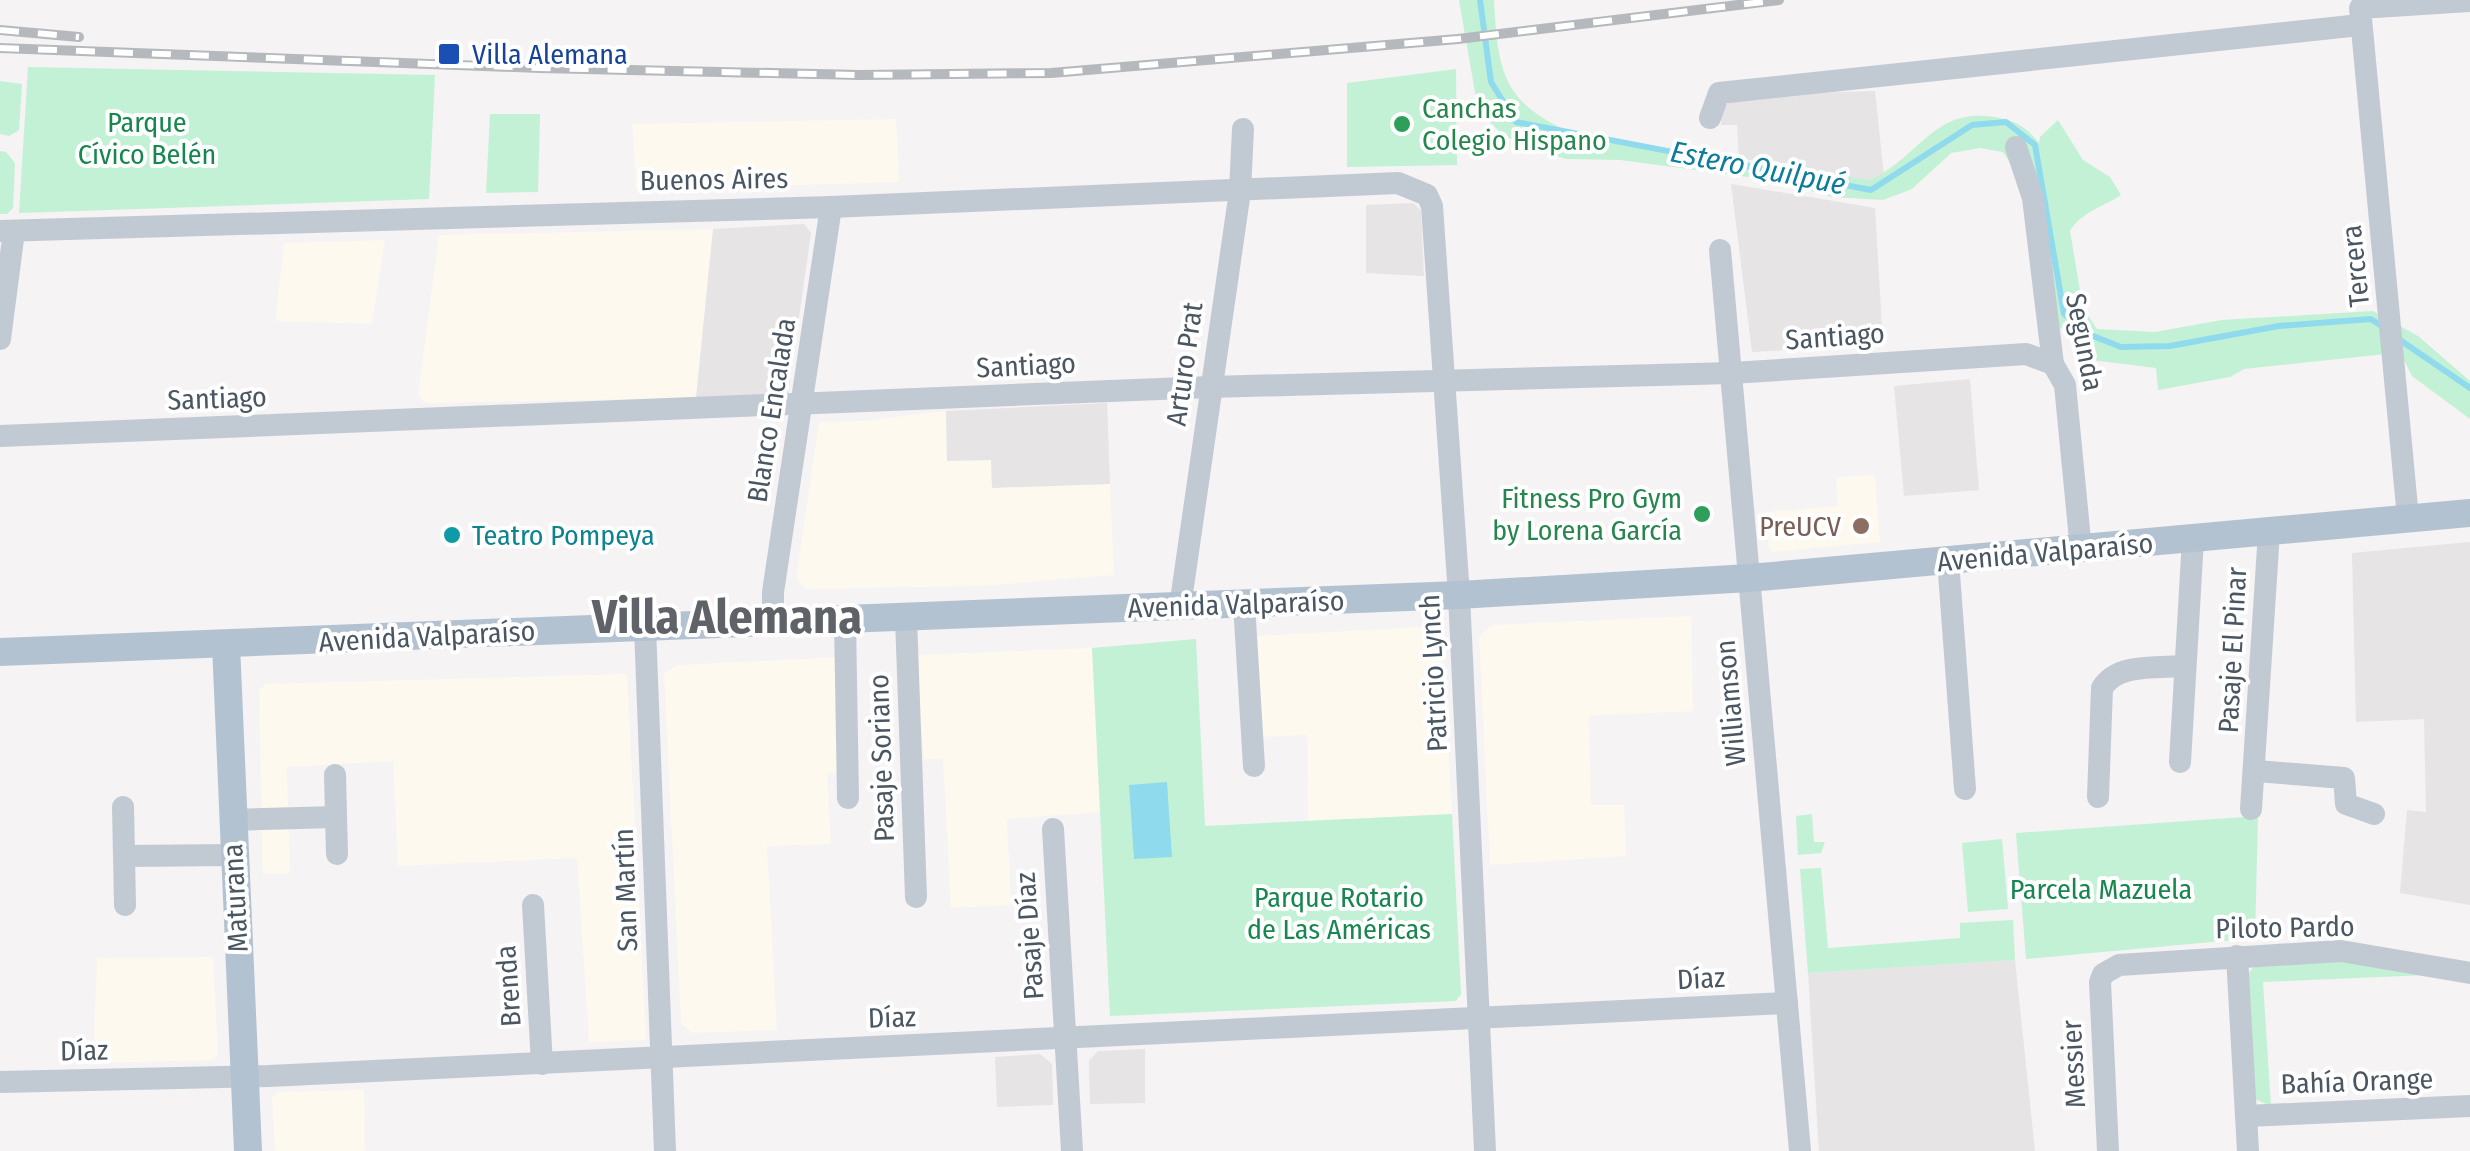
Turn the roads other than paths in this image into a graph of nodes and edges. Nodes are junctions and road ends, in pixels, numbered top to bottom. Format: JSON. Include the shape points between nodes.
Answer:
{"nodes":[{"id":1,"x":2470,"y":1,"type":"edge"},
{"id":2,"x":2360,"y":16,"type":"junction"},
{"id":3,"x":1710,"y":118,"type":"dead end"},
{"id":4,"x":1243,"y":129,"type":"dead end"},
{"id":5,"x":2016,"y":148,"type":"dead end"},
{"id":6,"x":1240,"y":191,"type":"junction"},
{"id":7,"x":1427,"y":195,"type":"joint"},
{"id":8,"x":831,"y":206,"type":"junction"},
{"id":9,"x":7,"y":231,"type":"edge"},
{"id":10,"x":1720,"y":250,"type":"dead end"},
{"id":11,"x":0,"y":339,"type":"edge"},
{"id":12,"x":2052,"y":364,"type":"junction"},
{"id":13,"x":1732,"y":373,"type":"junction"},
{"id":14,"x":1445,"y":383,"type":"junction"},
{"id":15,"x":1210,"y":387,"type":"junction"},
{"id":16,"x":803,"y":406,"type":"junction"},
{"id":17,"x":0,"y":436,"type":"edge"},
{"id":18,"x":2470,"y":512,"type":"edge"},
{"id":19,"x":2408,"y":518,"type":"junction"},
{"id":20,"x":2269,"y":532,"type":"junction"},
{"id":21,"x":2193,"y":539,"type":"junction"},
{"id":22,"x":2082,"y":550,"type":"junction"},
{"id":23,"x":1948,"y":560,"type":"junction"},
{"id":24,"x":1750,"y":578,"type":"junction"},
{"id":25,"x":1460,"y":595,"type":"junction"},
{"id":26,"x":1244,"y":604,"type":"junction"},
{"id":27,"x":1180,"y":607,"type":"junction"},
{"id":28,"x":906,"y":618,"type":"junction"},
{"id":29,"x":845,"y":620,"type":"junction"},
{"id":30,"x":773,"y":623,"type":"junction"},
{"id":31,"x":645,"y":628,"type":"junction"},
{"id":32,"x":226,"y":645,"type":"junction"},
{"id":33,"x":0,"y":652,"type":"edge"},
{"id":34,"x":2184,"y":666,"type":"junction"},
{"id":35,"x":2346,"y":754,"type":"dead end"},
{"id":36,"x":2180,"y":762,"type":"dead end"},
{"id":37,"x":1254,"y":766,"type":"dead end"},
{"id":38,"x":2256,"y":771,"type":"junction"},
{"id":39,"x":335,"y":775,"type":"dead end"},
{"id":40,"x":2344,"y":778,"type":"junction"},
{"id":41,"x":1965,"y":789,"type":"dead end"},
{"id":42,"x":2098,"y":797,"type":"dead end"},
{"id":43,"x":848,"y":798,"type":"dead end"},
{"id":44,"x":123,"y":806,"type":"dead end"},
{"id":45,"x":2252,"y":810,"type":"dead end"},
{"id":46,"x":2374,"y":814,"type":"dead end"},
{"id":47,"x":336,"y":817,"type":"junction"},
{"id":48,"x":232,"y":820,"type":"junction"},
{"id":49,"x":1053,"y":829,"type":"dead end"},
{"id":50,"x":337,"y":854,"type":"dead end"},
{"id":51,"x":233,"y":855,"type":"junction"},
{"id":52,"x":124,"y":856,"type":"junction"},
{"id":53,"x":916,"y":896,"type":"dead end"},
{"id":54,"x":125,"y":905,"type":"dead end"},
{"id":55,"x":533,"y":905,"type":"dead end"},
{"id":56,"x":2237,"y":956,"type":"junction"},
{"id":57,"x":2470,"y":973,"type":"edge"},
{"id":58,"x":2103,"y":974,"type":"joint"},
{"id":59,"x":1787,"y":1004,"type":"junction"},
{"id":60,"x":1478,"y":1018,"type":"junction"},
{"id":61,"x":1067,"y":1039,"type":"junction"},
{"id":62,"x":662,"y":1057,"type":"junction"},
{"id":63,"x":542,"y":1064,"type":"junction"},
{"id":64,"x":244,"y":1077,"type":"junction"},
{"id":65,"x":0,"y":1082,"type":"edge"},
{"id":66,"x":2470,"y":1106,"type":"edge"},
{"id":67,"x":2246,"y":1116,"type":"junction"},
{"id":68,"x":248,"y":1151,"type":"edge"},
{"id":69,"x":665,"y":1151,"type":"edge"},
{"id":70,"x":1072,"y":1151,"type":"edge"},
{"id":71,"x":1485,"y":1151,"type":"edge"},
{"id":72,"x":1800,"y":1151,"type":"edge"},
{"id":73,"x":2108,"y":1151,"type":"edge"},
{"id":74,"x":2248,"y":1151,"type":"edge"}],
"edges":[{"from":1,"to":2,"type":"street"},
{"from":2,"to":3,"type":"street","via":[[1719,94]]},
{"from":2,"to":19,"type":"street","name":"Tercera"},
{"from":4,"to":6,"type":"street","name":"Arturo Prat"},
{"from":5,"to":12,"type":"street","name":"Segunda","via":[[2033,198]]},
{"from":6,"to":7,"type":"street","name":"Buenos Aires","via":[[1398,183]]},
{"from":6,"to":8,"type":"street","name":"Buenos Aires"},
{"from":6,"to":15,"type":"street","name":"Arturo Prat"},
{"from":7,"to":14,"type":"street","name":"Patricio Lynch"},
{"from":8,"to":9,"type":"street","name":"Buenos Aires"},
{"from":8,"to":16,"type":"street","name":"Blanco Encalada"},
{"from":9,"to":11,"type":"street"},
{"from":10,"to":13,"type":"street","name":"Williamson"},
{"from":12,"to":13,"type":"street","name":"Santiago","via":[[2026,354]]},
{"from":12,"to":22,"type":"street","name":"Segunda","via":[[2064,385]]},
{"from":13,"to":14,"type":"street","name":"Santiago"},
{"from":13,"to":24,"type":"street","name":"Williamson"},
{"from":14,"to":15,"type":"street","name":"Santiago"},
{"from":14,"to":25,"type":"street","name":"Patricio Lynch"},
{"from":15,"to":16,"type":"street","name":"Santiago"},
{"from":15,"to":27,"type":"street","name":"Arturo Prat"},
{"from":16,"to":17,"type":"street","name":"Santiago"},
{"from":16,"to":30,"type":"street","name":"Blanco Encalada"},
{"from":18,"to":19,"type":"main road","name":"Avenida Valparaíso"},
{"from":19,"to":20,"type":"main road","name":"Avenida Valparaíso"},
{"from":20,"to":21,"type":"main road","name":"Avenida Valparaíso"},
{"from":20,"to":38,"type":"street","name":"Pasaje El Pinar"},
{"from":21,"to":22,"type":"main road","name":"Avenida Valparaíso"},
{"from":21,"to":34,"type":"street"},
{"from":22,"to":23,"type":"main road","name":"Avenida Valparaíso"},
{"from":23,"to":24,"type":"main road","name":"Avenida Valparaíso"},
{"from":23,"to":41,"type":"street"},
{"from":24,"to":25,"type":"main road","name":"Avenida Valparaíso"},
{"from":24,"to":59,"type":"street","name":"Williamson"},
{"from":25,"to":26,"type":"main road","name":"Avenida Valparaíso"},
{"from":25,"to":60,"type":"street","name":"Patricio Lynch"},
{"from":26,"to":27,"type":"main road","name":"Avenida Valparaíso"},
{"from":26,"to":37,"type":"street"},
{"from":27,"to":28,"type":"main road","name":"Avenida Valparaíso"},
{"from":28,"to":29,"type":"main road","name":"Avenida Valparaíso"},
{"from":28,"to":53,"type":"street","name":"Pasaje Soriano"},
{"from":29,"to":30,"type":"main road","name":"Avenida Valparaíso"},
{"from":29,"to":43,"type":"street"},
{"from":30,"to":31,"type":"main road","name":"Avenida Valparaíso"},
{"from":31,"to":32,"type":"main road","name":"Avenida Valparaíso"},
{"from":31,"to":62,"type":"street","name":"San Martín"},
{"from":32,"to":33,"type":"main road","name":"Avenida Valparaíso"},
{"from":32,"to":48,"type":"main road","name":"Maturana"},
{"from":34,"to":36,"type":"street"},
{"from":34,"to":42,"type":"street","via":[[2122,672],[2102,688]]},
{"from":35,"to":40,"type":"street"},
{"from":38,"to":40,"type":"street","name":"Pasaje El Pinar"},
{"from":38,"to":45,"type":"street","name":"Pasaje El Pinar"},
{"from":39,"to":47,"type":"street"},
{"from":40,"to":46,"type":"street","via":[[2346,804]]},
{"from":44,"to":52,"type":"street"},
{"from":47,"to":48,"type":"street"},
{"from":47,"to":50,"type":"street"},
{"from":48,"to":51,"type":"main road","name":"Maturana"},
{"from":49,"to":61,"type":"street","name":"Pasaje Díaz"},
{"from":51,"to":52,"type":"street"},
{"from":51,"to":64,"type":"main road","name":"Maturana"},
{"from":52,"to":54,"type":"street"},
{"from":55,"to":63,"type":"street","name":"Brenda"},
{"from":56,"to":57,"type":"street","name":"Piloto Pardo","via":[[2341,951]]},
{"from":56,"to":58,"type":"street","name":"Piloto Pardo","via":[[2119,965]]},
{"from":56,"to":67,"type":"street"},
{"from":58,"to":73,"type":"street","name":"Messier"},
{"from":59,"to":60,"type":"street","name":"Díaz"},
{"from":59,"to":72,"type":"street","name":"Williamson"},
{"from":60,"to":61,"type":"street","name":"Díaz"},
{"from":60,"to":71,"type":"street","name":"Patricio Lynch"},
{"from":61,"to":62,"type":"street","name":"Díaz"},
{"from":61,"to":70,"type":"street","name":"Pasaje Díaz"},
{"from":62,"to":63,"type":"street","name":"Díaz"},
{"from":62,"to":69,"type":"street","name":"San Martín"},
{"from":63,"to":64,"type":"street","name":"Díaz"},
{"from":64,"to":65,"type":"street","name":"Díaz"},
{"from":64,"to":68,"type":"main road","name":"Maturana"},
{"from":66,"to":67,"type":"street","name":"Bahía Orange"},
{"from":67,"to":74,"type":"street"}]}
